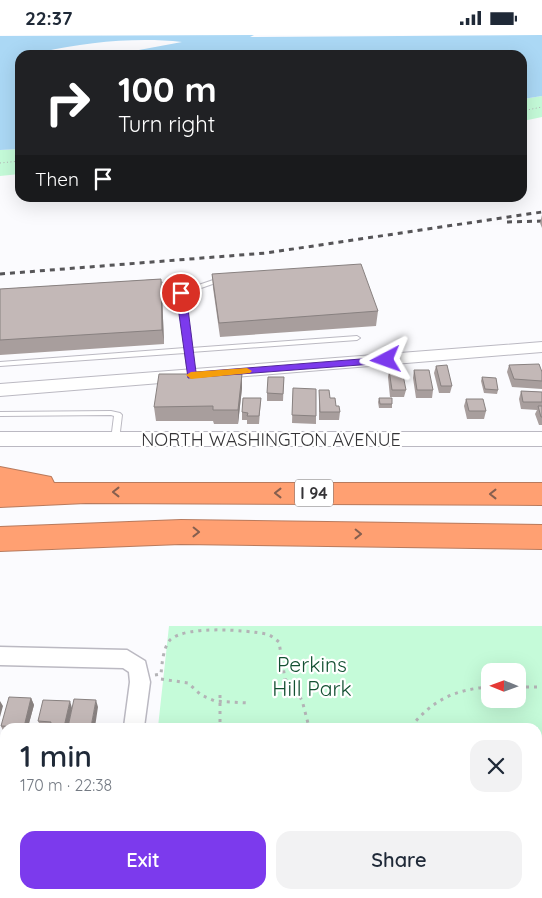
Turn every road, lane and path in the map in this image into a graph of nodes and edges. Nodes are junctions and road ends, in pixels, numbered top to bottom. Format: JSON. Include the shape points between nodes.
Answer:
{"nodes":[{"id":1,"x":542,"y":107,"type":"edge"},
{"id":2,"x":527,"y":110,"type":"edge"},
{"id":3,"x":15,"y":162,"type":"edge"},
{"id":4,"x":0,"y":163,"type":"edge"},
{"id":5,"x":230,"y":276,"type":"edge"},
{"id":6,"x":148,"y":284,"type":"edge"},
{"id":7,"x":181,"y":293,"type":"junction"},
{"id":8,"x":357,"y":338,"type":"dead end"},
{"id":9,"x":542,"y":347,"type":"edge"},
{"id":10,"x":188,"y":350,"type":"junction"},
{"id":11,"x":0,"y":364,"type":"edge"},
{"id":12,"x":191,"y":375,"type":"junction"},
{"id":13,"x":0,"y":391,"type":"edge"},
{"id":14,"x":0,"y":414,"type":"edge"},
{"id":15,"x":0,"y":439,"type":"edge"},
{"id":16,"x":542,"y":439,"type":"edge"},
{"id":17,"x":115,"y":440,"type":"junction"},
{"id":18,"x":0,"y":477,"type":"edge"},
{"id":19,"x":86,"y":492,"type":"junction"},
{"id":20,"x":542,"y":494,"type":"edge"},
{"id":21,"x":0,"y":497,"type":"edge"},
{"id":22,"x":147,"y":533,"type":"junction"},
{"id":23,"x":542,"y":537,"type":"edge"},
{"id":24,"x":0,"y":539,"type":"edge"},
{"id":25,"x":0,"y":547,"type":"edge"},
{"id":26,"x":0,"y":656,"type":"edge"},
{"id":27,"x":146,"y":671,"type":"junction"},
{"id":28,"x":161,"y":679,"type":"dead end"},
{"id":29,"x":481,"y":687,"type":"edge"},
{"id":30,"x":526,"y":687,"type":"edge"},
{"id":31,"x":542,"y":687,"type":"edge"},
{"id":32,"x":220,"y":695,"type":"dead end"},
{"id":33,"x":220,"y":702,"type":"junction"},
{"id":34,"x":248,"y":703,"type":"dead end"},
{"id":35,"x":135,"y":723,"type":"edge"},
{"id":36,"x":220,"y":723,"type":"edge"},
{"id":37,"x":308,"y":723,"type":"edge"},
{"id":38,"x":414,"y":723,"type":"edge"}],
"edges":[{"from":1,"to":2,"type":"path"},
{"from":3,"to":4,"type":"path"},
{"from":5,"to":7,"type":"lane"},
{"from":6,"to":7,"type":"lane","via":[[166,285]]},
{"from":7,"to":10,"type":"lane"},
{"from":8,"to":10,"type":"lane"},
{"from":9,"to":12,"type":"street"},
{"from":10,"to":11,"type":"lane"},
{"from":10,"to":12,"type":"lane"},
{"from":12,"to":13,"type":"street"},
{"from":14,"to":17,"type":"lane","via":[[111,413],[118,415]]},
{"from":15,"to":17,"type":"street","name":"NORTH WASHINGTON AVENUE"},
{"from":16,"to":17,"type":"street","name":"NORTH WASHINGTON AVENUE"},
{"from":18,"to":19,"type":"highway"},
{"from":20,"to":19,"type":"highway","number":"I 94","one_way":true},
{"from":19,"to":21,"type":"highway","number":"I 94"},
{"from":22,"to":23,"type":"highway","one_way":true},
{"from":22,"to":24,"type":"highway"},
{"from":22,"to":25,"type":"highway"},
{"from":26,"to":27,"type":"street","via":[[127,659]]},
{"from":27,"to":35,"type":"street","via":[[140,682]]},
{"from":27,"to":37,"type":"path","via":[[161,675],[169,641],[183,633],[215,630],[268,634],[279,642],[285,679],[302,700]]},
{"from":28,"to":33,"type":"path","via":[[188,683],[206,699]]},
{"from":29,"to":38,"type":"path","via":[[446,695],[423,711]]},
{"from":30,"to":31,"type":"path"},
{"from":32,"to":33,"type":"path"},
{"from":33,"to":34,"type":"path"},
{"from":33,"to":36,"type":"path"}]}
